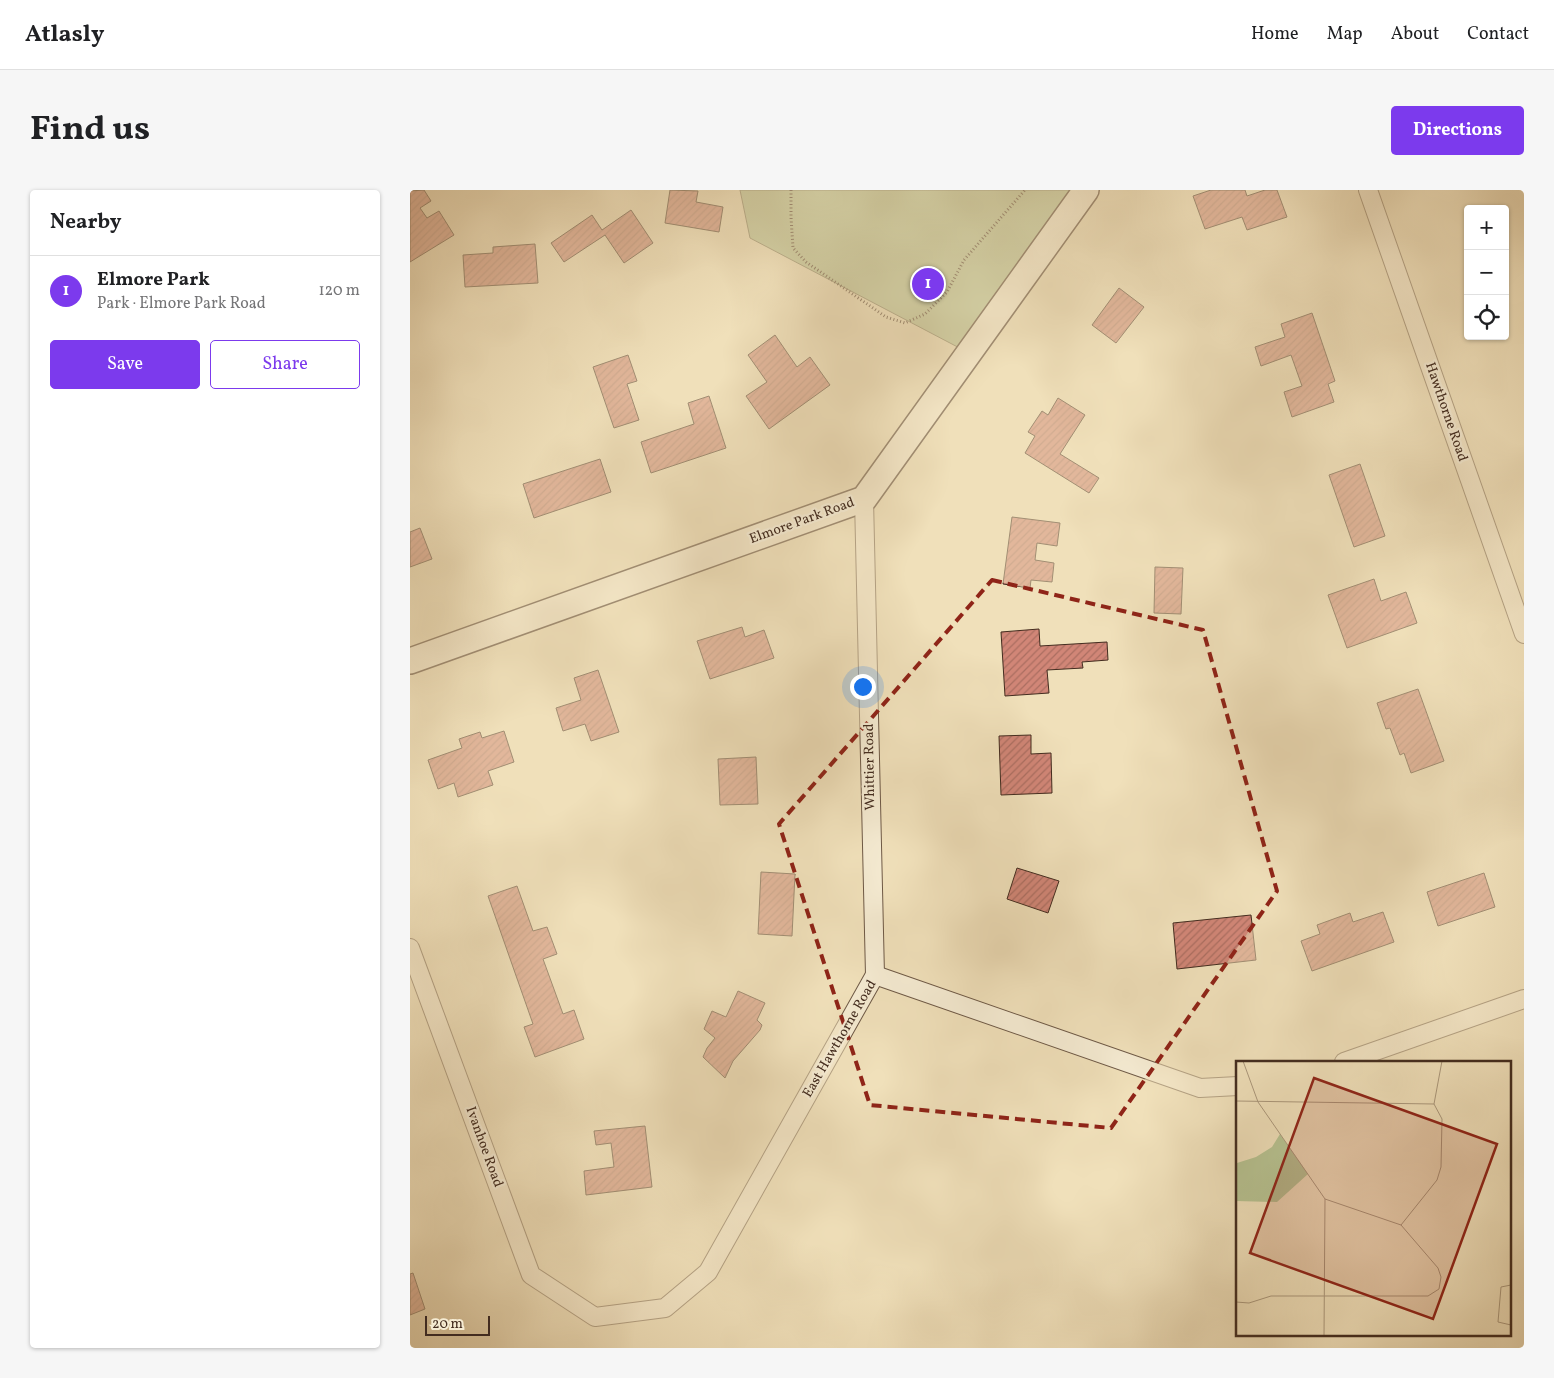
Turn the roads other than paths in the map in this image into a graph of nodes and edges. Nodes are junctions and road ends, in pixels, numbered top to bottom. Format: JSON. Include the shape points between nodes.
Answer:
{"nodes":[{"id":1,"x":1086,"y":190,"type":"edge"},
{"id":2,"x":1368,"y":190,"type":"edge"},
{"id":3,"x":864,"y":499,"type":"junction"},
{"id":4,"x":1524,"y":634,"type":"edge"},
{"id":5,"x":410,"y":661,"type":"edge"},
{"id":6,"x":410,"y":948,"type":"edge"},
{"id":7,"x":875,"y":974,"type":"junction"},
{"id":8,"x":1524,"y":999,"type":"edge"},
{"id":9,"x":1347,"y":1061,"type":"edge"},
{"id":10,"x":1236,"y":1086,"type":"edge"},
{"id":11,"x":595,"y":1317,"type":"joint"}],
"edges":[{"from":1,"to":3,"type":"street","name":"Elmore Park Road"},
{"from":2,"to":4,"type":"street","name":"Hawthorne Road"},
{"from":3,"to":5,"type":"street","name":"Elmore Park Road"},
{"from":3,"to":7,"type":"street","name":"Whittier Road"},
{"from":6,"to":11,"type":"street","name":"Ivanhoe Road","via":[[531,1275]]},
{"from":7,"to":10,"type":"street","name":"East Hawthorne Road","via":[[1200,1088]]},
{"from":7,"to":11,"type":"street","name":"East Hawthorne Road","via":[[708,1272],[665,1308]]},
{"from":8,"to":9,"type":"street"}]}
